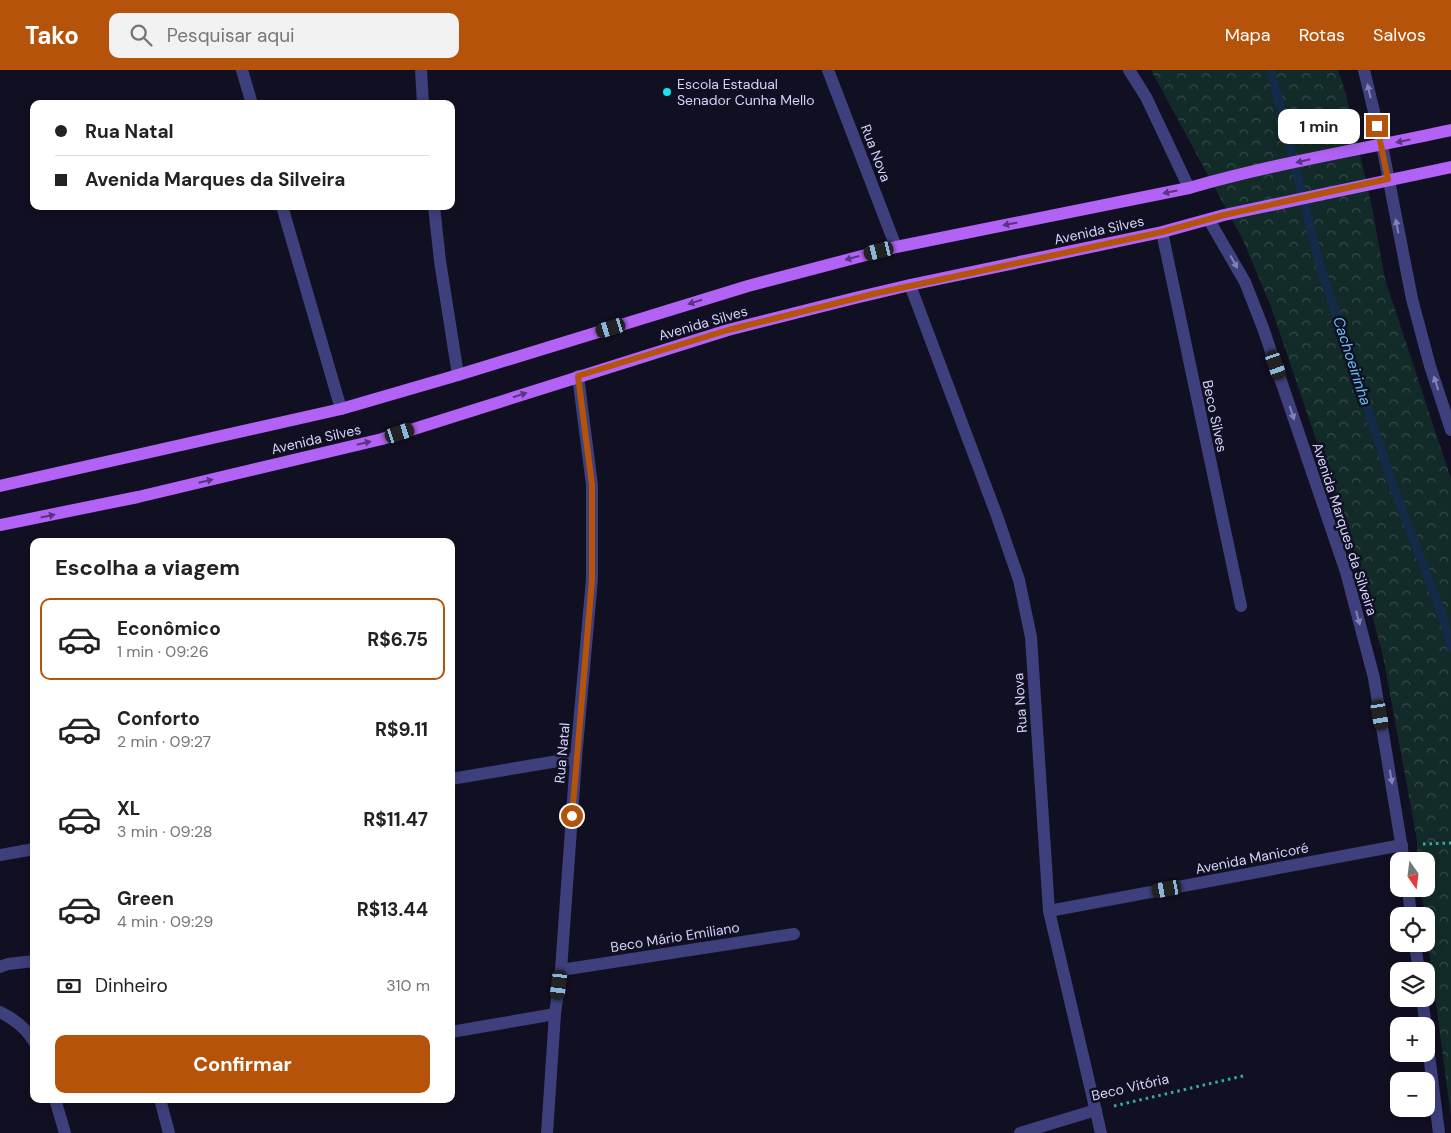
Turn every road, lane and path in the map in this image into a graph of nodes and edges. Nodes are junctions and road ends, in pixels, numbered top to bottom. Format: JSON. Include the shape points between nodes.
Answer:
{"nodes":[{"id":1,"x":242,"y":70,"type":"edge"},
{"id":2,"x":421,"y":70,"type":"edge"},
{"id":3,"x":828,"y":70,"type":"edge"},
{"id":4,"x":1129,"y":70,"type":"edge"},
{"id":5,"x":1364,"y":70,"type":"edge"},
{"id":6,"x":251,"y":100,"type":"edge"},
{"id":7,"x":423,"y":100,"type":"edge"},
{"id":8,"x":1451,"y":130,"type":"edge"},
{"id":9,"x":1382,"y":145,"type":"junction"},
{"id":10,"x":1451,"y":167,"type":"edge"},
{"id":11,"x":1388,"y":179,"type":"junction"},
{"id":12,"x":1189,"y":188,"type":"junction"},
{"id":13,"x":283,"y":210,"type":"edge"},
{"id":14,"x":434,"y":210,"type":"edge"},
{"id":15,"x":1209,"y":220,"type":"junction"},
{"id":16,"x":1162,"y":232,"type":"junction"},
{"id":17,"x":896,"y":247,"type":"junction"},
{"id":18,"x":910,"y":285,"type":"junction"},
{"id":19,"x":458,"y":375,"type":"junction"},
{"id":20,"x":578,"y":376,"type":"junction"},
{"id":21,"x":341,"y":409,"type":"junction"},
{"id":22,"x":1451,"y":430,"type":"edge"},
{"id":23,"x":0,"y":486,"type":"edge"},
{"id":24,"x":0,"y":526,"type":"edge"},
{"id":25,"x":1241,"y":606,"type":"dead end"},
{"id":26,"x":576,"y":758,"type":"junction"},
{"id":27,"x":455,"y":778,"type":"edge"},
{"id":28,"x":1451,"y":843,"type":"edge"},
{"id":29,"x":1437,"y":844,"type":"dead end"},
{"id":30,"x":1402,"y":845,"type":"junction"},
{"id":31,"x":30,"y":850,"type":"edge"},
{"id":32,"x":1403,"y":852,"type":"edge"},
{"id":33,"x":0,"y":855,"type":"edge"},
{"id":34,"x":1049,"y":911,"type":"junction"},
{"id":35,"x":794,"y":934,"type":"dead end"},
{"id":36,"x":30,"y":961,"type":"edge"},
{"id":37,"x":0,"y":967,"type":"edge"},
{"id":38,"x":560,"y":970,"type":"junction"},
{"id":39,"x":0,"y":1012,"type":"edge"},
{"id":40,"x":555,"y":1014,"type":"junction"},
{"id":41,"x":455,"y":1031,"type":"edge"},
{"id":42,"x":30,"y":1035,"type":"edge"},
{"id":43,"x":1430,"y":1062,"type":"edge"},
{"id":44,"x":1248,"y":1075,"type":"dead end"},
{"id":45,"x":56,"y":1103,"type":"edge"},
{"id":46,"x":161,"y":1103,"type":"edge"},
{"id":47,"x":1096,"y":1110,"type":"junction"},
{"id":48,"x":65,"y":1133,"type":"edge"},
{"id":49,"x":169,"y":1133,"type":"edge"},
{"id":50,"x":547,"y":1133,"type":"edge"},
{"id":51,"x":1020,"y":1133,"type":"edge"},
{"id":52,"x":1101,"y":1133,"type":"edge"},
{"id":53,"x":1439,"y":1133,"type":"edge"}],
"edges":[{"from":1,"to":6,"type":"street"},
{"from":2,"to":7,"type":"street"},
{"from":3,"to":17,"type":"street","name":"Rua Nova"},
{"from":4,"to":12,"type":"street","via":[[1146,97]]},
{"from":9,"to":5,"type":"street","one_way":true},
{"from":8,"to":9,"type":"main road","name":"Avenida Silves","one_way":true},
{"from":9,"to":11,"type":"street"},
{"from":9,"to":12,"type":"main road","name":"Avenida Silves","one_way":true},
{"from":10,"to":11,"type":"main road","name":"Avenida Silves"},
{"from":11,"to":15,"type":"main road","name":"Avenida Silves"},
{"from":22,"to":11,"type":"street","one_way":true,"via":[[1412,299]]},
{"from":12,"to":17,"type":"main road","name":"Avenida Silves","one_way":true},
{"from":13,"to":21,"type":"street"},
{"from":14,"to":19,"type":"street"},
{"from":15,"to":16,"type":"main road","name":"Avenida Silves"},
{"from":15,"to":30,"type":"street","name":"Avenida Marques da Silveira","one_way":true,"via":[[1245,282],[1263,328],[1346,572],[1374,678]]},
{"from":16,"to":18,"type":"main road","name":"Avenida Silves"},
{"from":16,"to":25,"type":"street","name":"Beco Silves"},
{"from":17,"to":19,"type":"main road","name":"Avenida Silves","one_way":true,"via":[[748,286]]},
{"from":18,"to":20,"type":"main road","name":"Avenida Silves","via":[[728,330]]},
{"from":18,"to":34,"type":"street","name":"Rua Nova","via":[[997,516],[1018,580],[1031,637]]},
{"from":19,"to":21,"type":"main road","name":"Avenida Silves"},
{"from":24,"to":20,"type":"main road","name":"Avenida Silves","one_way":true,"via":[[382,439]]},
{"from":20,"to":26,"type":"street","name":"Rua Natal","via":[[592,485],[593,533],[592,580]]},
{"from":21,"to":23,"type":"main road","name":"Avenida Silves"},
{"from":26,"to":27,"type":"street"},
{"from":26,"to":38,"type":"street","name":"Rua Natal"},
{"from":28,"to":29,"type":"path"},
{"from":30,"to":32,"type":"street","name":"Avenida Marques da Silveira"},
{"from":30,"to":34,"type":"street","name":"Avenida Manicoré"},
{"from":31,"to":33,"type":"street"},
{"from":34,"to":47,"type":"street","name":"Rua Nova"},
{"from":35,"to":38,"type":"street","name":"Beco Mário Emiliano"},
{"from":36,"to":37,"type":"street"},
{"from":38,"to":40,"type":"street","name":"Rua Natal"},
{"from":39,"to":42,"type":"street","via":[[11,1017]]},
{"from":40,"to":41,"type":"street"},
{"from":40,"to":50,"type":"street","name":"Rua Natal"},
{"from":43,"to":53,"type":"street"},
{"from":44,"to":47,"type":"path","name":"Beco Vitória"},
{"from":45,"to":48,"type":"street"},
{"from":46,"to":49,"type":"street"},
{"from":47,"to":51,"type":"street","name":"Beco Vitória"},
{"from":47,"to":52,"type":"street","name":"Rua Nova"}]}
